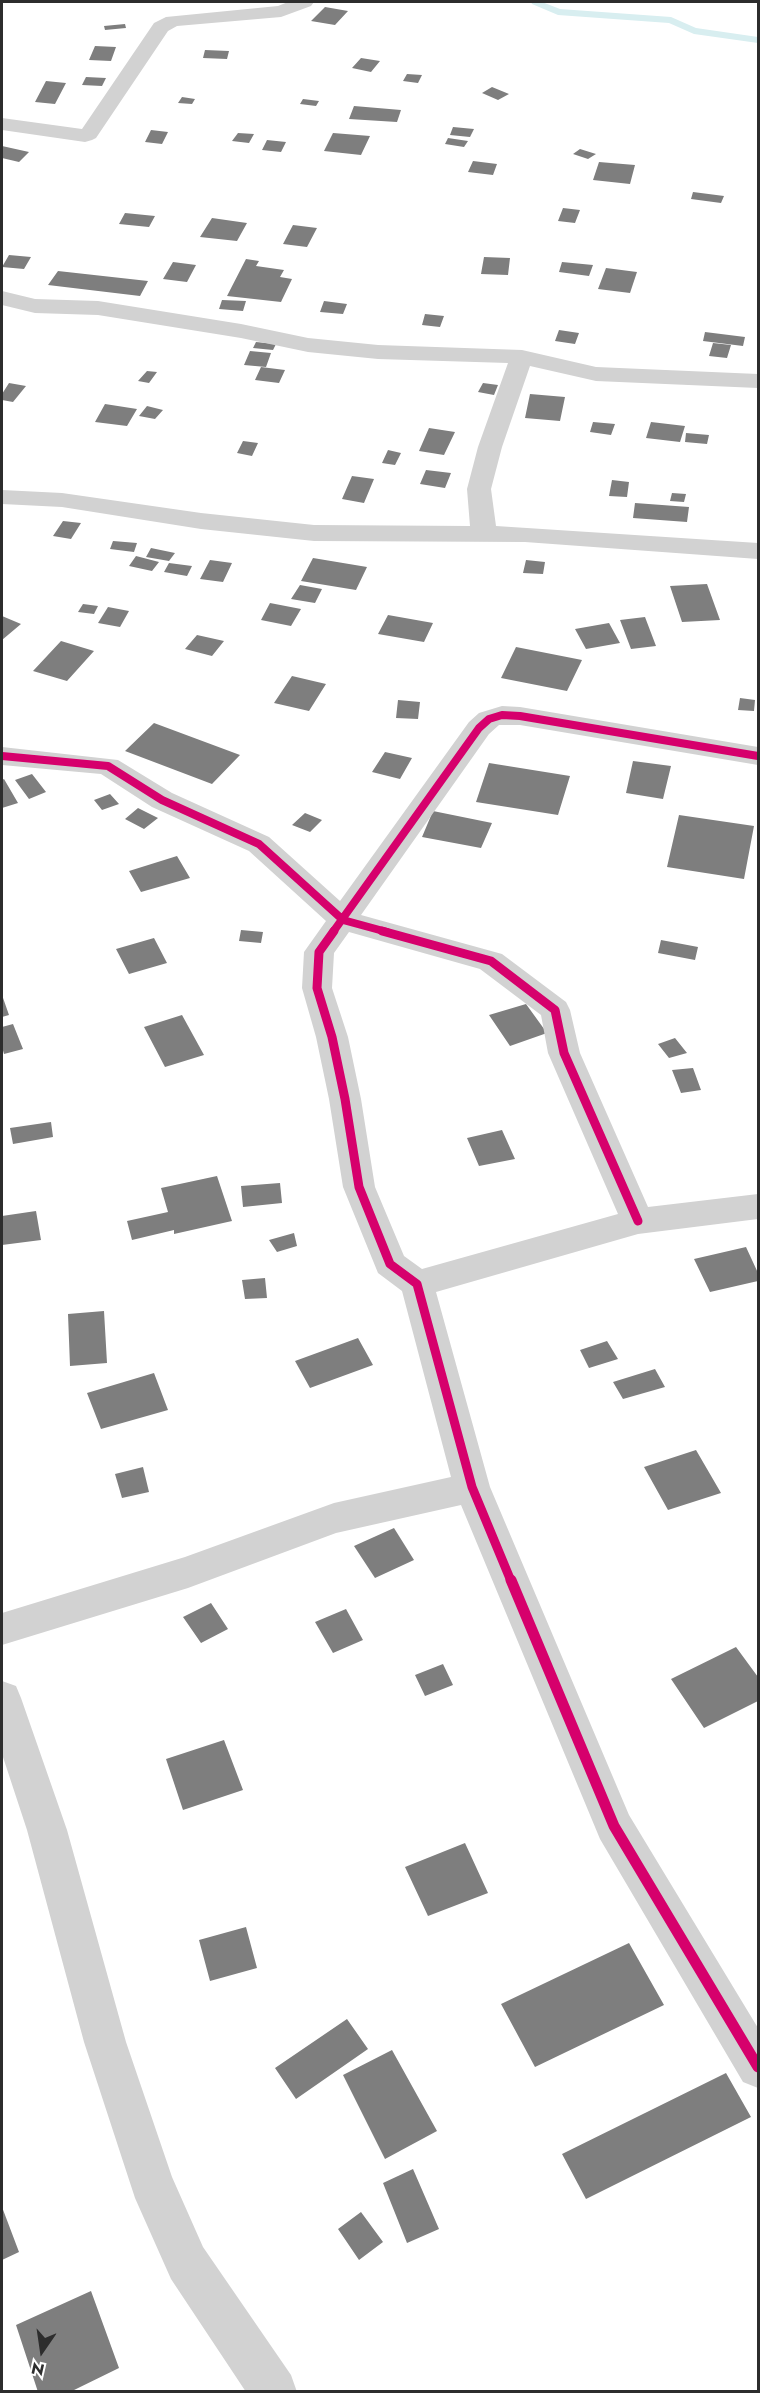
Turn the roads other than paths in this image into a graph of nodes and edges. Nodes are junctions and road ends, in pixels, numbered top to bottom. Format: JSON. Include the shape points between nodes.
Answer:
{"nodes":[{"id":1,"x":304,"y":2,"type":"edge"},
{"id":2,"x":2,"y":124,"type":"edge"},
{"id":3,"x":2,"y":298,"type":"edge"},
{"id":4,"x":522,"y":357,"type":"junction"},
{"id":5,"x":759,"y":381,"type":"edge"},
{"id":6,"x":2,"y":497,"type":"edge"},
{"id":7,"x":484,"y":535,"type":"junction"},
{"id":8,"x":759,"y":551,"type":"edge"},
{"id":9,"x":2,"y":756,"type":"edge"},
{"id":10,"x":759,"y":756,"type":"edge"},
{"id":11,"x":343,"y":920,"type":"junction"},
{"id":12,"x":759,"y":1206,"type":"edge"},
{"id":13,"x":638,"y":1221,"type":"junction"},
{"id":14,"x":417,"y":1284,"type":"junction"},
{"id":15,"x":472,"y":1487,"type":"junction"},
{"id":16,"x":2,"y":1629,"type":"edge"},
{"id":17,"x":2,"y":1698,"type":"edge"},
{"id":18,"x":759,"y":2067,"type":"edge"},
{"id":19,"x":274,"y":2391,"type":"edge"}],
"edges":[{"from":1,"to":2,"type":"street","via":[[281,10],[173,21],[161,27],[85,136]]},
{"from":3,"to":4,"type":"street","via":[[35,306],[109,310],[308,345],[378,352]]},
{"from":4,"to":5,"type":"street","via":[[596,374]]},
{"from":4,"to":7,"type":"street","via":[[479,489]]},
{"from":6,"to":7,"type":"street","via":[[62,500],[201,521],[314,532]]},
{"from":7,"to":8,"type":"street","via":[[525,534]]},
{"from":9,"to":11,"type":"street","via":[[108,766],[162,800],[260,843]]},
{"from":10,"to":11,"type":"street","via":[[520,716],[489,719],[478,728]]},
{"from":11,"to":13,"type":"street","via":[[491,961],[555,1010],[564,1053]]},
{"from":11,"to":14,"type":"street","via":[[319,952],[317,988],[332,1037],[359,1187],[390,1264]]},
{"from":12,"to":13,"type":"street"},
{"from":13,"to":14,"type":"street"},
{"from":14,"to":15,"type":"street"},
{"from":15,"to":16,"type":"street","via":[[334,1518],[188,1572]]},
{"from":15,"to":18,"type":"street","via":[[614,1826]]},
{"from":17,"to":19,"type":"street","via":[[47,1830],[105,2042],[151,2182],[187,2263]]}]}
